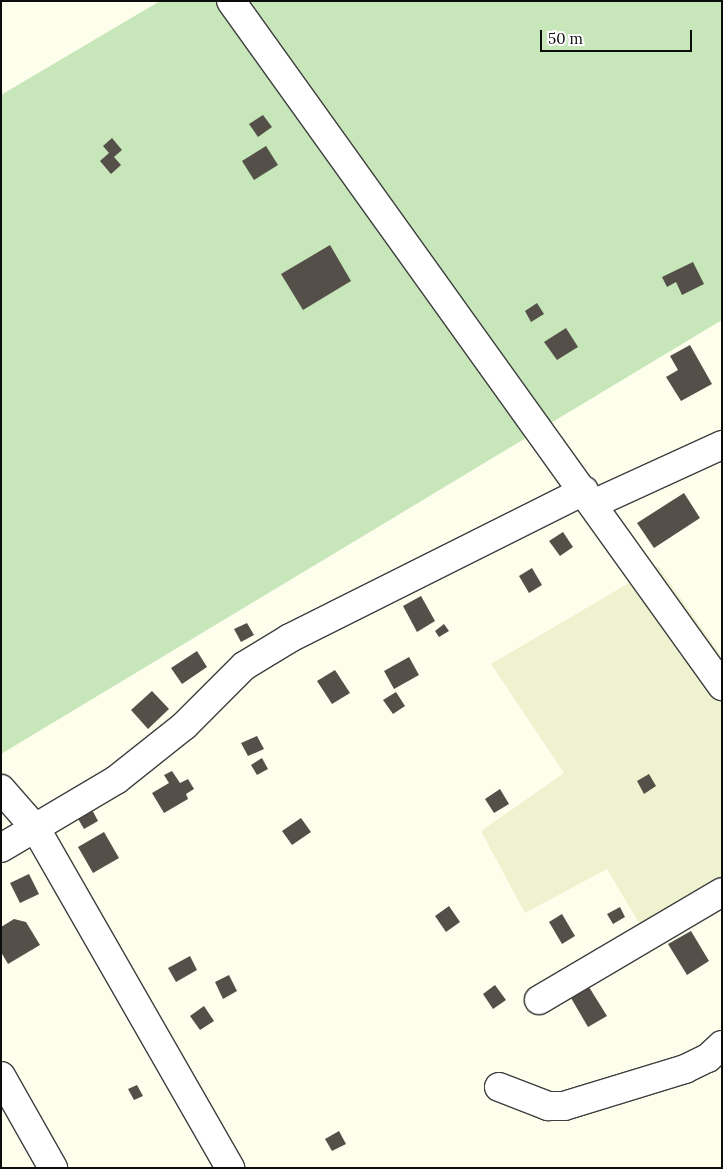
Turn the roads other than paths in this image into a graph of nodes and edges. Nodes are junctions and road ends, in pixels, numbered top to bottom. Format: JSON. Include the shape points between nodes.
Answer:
{"nodes":[{"id":1,"x":231,"y":1,"type":"edge"},
{"id":2,"x":722,"y":444,"type":"edge"},
{"id":3,"x":589,"y":498,"type":"junction"},
{"id":4,"x":721,"y":682,"type":"edge"},
{"id":5,"x":1,"y":789,"type":"edge"},
{"id":6,"x":36,"y":829,"type":"junction"},
{"id":7,"x":1,"y":848,"type":"edge"},
{"id":8,"x":722,"y":892,"type":"edge"},
{"id":9,"x":540,"y":1000,"type":"dead end"},
{"id":10,"x":722,"y":1045,"type":"edge"},
{"id":11,"x":1,"y":1076,"type":"edge"},
{"id":12,"x":500,"y":1087,"type":"dead end"},
{"id":13,"x":53,"y":1168,"type":"edge"},
{"id":14,"x":230,"y":1168,"type":"edge"}],
"edges":[{"from":1,"to":3,"type":"street"},
{"from":2,"to":3,"type":"street"},
{"from":3,"to":4,"type":"street"},
{"from":3,"to":6,"type":"street","via":[[290,638],[244,666],[184,726],[116,780]]},
{"from":5,"to":6,"type":"street"},
{"from":6,"to":7,"type":"street"},
{"from":6,"to":14,"type":"street"},
{"from":8,"to":9,"type":"street"},
{"from":10,"to":12,"type":"street","via":[[708,1058],[685,1069],[564,1106],[548,1106]]},
{"from":11,"to":13,"type":"street"}]}
